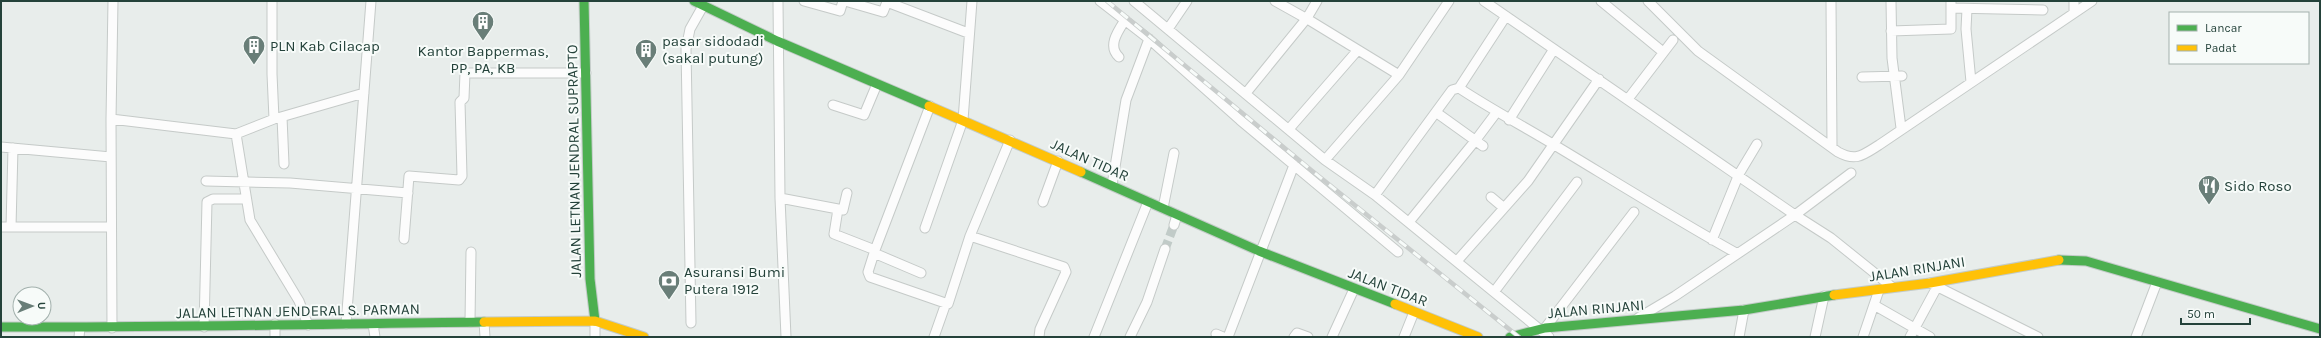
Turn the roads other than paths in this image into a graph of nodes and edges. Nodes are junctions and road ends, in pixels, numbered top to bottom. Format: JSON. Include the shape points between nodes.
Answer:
{"nodes":[{"id":1,"x":113,"y":1,"type":"edge"},
{"id":2,"x":272,"y":1,"type":"edge"},
{"id":3,"x":371,"y":1,"type":"edge"},
{"id":4,"x":584,"y":1,"type":"edge"},
{"id":5,"x":694,"y":1,"type":"edge"},
{"id":6,"x":778,"y":1,"type":"edge"},
{"id":7,"x":804,"y":1,"type":"edge"},
{"id":8,"x":844,"y":1,"type":"edge"},
{"id":9,"x":972,"y":1,"type":"edge"},
{"id":10,"x":1100,"y":1,"type":"edge"},
{"id":11,"x":1134,"y":1,"type":"edge"},
{"id":12,"x":1187,"y":1,"type":"edge"},
{"id":13,"x":1275,"y":1,"type":"edge"},
{"id":14,"x":1317,"y":1,"type":"edge"},
{"id":15,"x":1449,"y":1,"type":"edge"},
{"id":16,"x":1484,"y":1,"type":"edge"},
{"id":17,"x":1601,"y":1,"type":"edge"},
{"id":18,"x":1648,"y":1,"type":"edge"},
{"id":19,"x":1830,"y":1,"type":"edge"},
{"id":20,"x":1891,"y":1,"type":"edge"},
{"id":21,"x":2074,"y":1,"type":"edge"},
{"id":22,"x":2092,"y":1,"type":"edge"},
{"id":23,"x":900,"y":4,"type":"edge"},
{"id":24,"x":1951,"y":5,"type":"edge"},
{"id":25,"x":703,"y":6,"type":"junction"},
{"id":26,"x":1967,"y":8,"type":"junction"},
{"id":27,"x":2043,"y":10,"type":"dead end"},
{"id":28,"x":2074,"y":12,"type":"junction"},
{"id":29,"x":1506,"y":16,"type":"junction"},
{"id":30,"x":1307,"y":18,"type":"junction"},
{"id":31,"x":1125,"y":20,"type":"junction"},
{"id":32,"x":1168,"y":29,"type":"junction"},
{"id":33,"x":1951,"y":29,"type":"junction"},
{"id":34,"x":1966,"y":29,"type":"junction"},
{"id":35,"x":1890,"y":31,"type":"junction"},
{"id":36,"x":968,"y":34,"type":"junction"},
{"id":37,"x":1149,"y":39,"type":"junction"},
{"id":38,"x":1673,"y":40,"type":"dead end"},
{"id":39,"x":777,"y":41,"type":"junction"},
{"id":40,"x":1554,"y":49,"type":"junction"},
{"id":41,"x":1356,"y":51,"type":"junction"},
{"id":42,"x":1663,"y":52,"type":"junction"},
{"id":43,"x":1119,"y":57,"type":"dead end"},
{"id":44,"x":586,"y":73,"type":"junction"},
{"id":45,"x":1399,"y":75,"type":"junction"},
{"id":46,"x":1898,"y":76,"type":"junction"},
{"id":47,"x":1862,"y":77,"type":"dead end"},
{"id":48,"x":1599,"y":79,"type":"junction"},
{"id":49,"x":1971,"y":82,"type":"junction"},
{"id":50,"x":877,"y":84,"type":"junction"},
{"id":51,"x":1459,"y":88,"type":"junction"},
{"id":52,"x":364,"y":93,"type":"junction"},
{"id":53,"x":1246,"y":93,"type":"junction"},
{"id":54,"x":1628,"y":99,"type":"junction"},
{"id":55,"x":833,"y":105,"type":"dead end"},
{"id":56,"x":930,"y":106,"type":"junction"},
{"id":57,"x":1437,"y":113,"type":"junction"},
{"id":58,"x":1496,"y":113,"type":"junction"},
{"id":59,"x":278,"y":118,"type":"junction"},
{"id":60,"x":111,"y":120,"type":"junction"},
{"id":61,"x":963,"y":120,"type":"junction"},
{"id":62,"x":1509,"y":120,"type":"junction"},
{"id":63,"x":1901,"y":128,"type":"junction"},
{"id":64,"x":1289,"y":129,"type":"junction"},
{"id":65,"x":236,"y":134,"type":"junction"},
{"id":66,"x":1010,"y":140,"type":"junction"},
{"id":67,"x":1479,"y":144,"type":"junction"},
{"id":68,"x":1757,"y":144,"type":"dead end"},
{"id":69,"x":1554,"y":145,"type":"junction"},
{"id":70,"x":1,"y":147,"type":"edge"},
{"id":71,"x":1832,"y":147,"type":"junction"},
{"id":72,"x":14,"y":148,"type":"junction"},
{"id":73,"x":1174,"y":154,"type":"dead end"},
{"id":74,"x":111,"y":157,"type":"junction"},
{"id":75,"x":1325,"y":160,"type":"junction"},
{"id":76,"x":1058,"y":161,"type":"junction"},
{"id":77,"x":284,"y":164,"type":"dead end"},
{"id":78,"x":1294,"y":165,"type":"junction"},
{"id":79,"x":1851,"y":173,"type":"dead end"},
{"id":80,"x":1739,"y":174,"type":"junction"},
{"id":81,"x":206,"y":181,"type":"dead end"},
{"id":82,"x":243,"y":181,"type":"junction"},
{"id":83,"x":1577,"y":182,"type":"dead end"},
{"id":84,"x":1112,"y":185,"type":"junction"},
{"id":85,"x":357,"y":189,"type":"junction"},
{"id":86,"x":408,"y":193,"type":"junction"},
{"id":87,"x":847,"y":193,"type":"dead end"},
{"id":88,"x":1374,"y":195,"type":"junction"},
{"id":89,"x":1491,"y":197,"type":"dead end"},
{"id":90,"x":780,"y":198,"type":"junction"},
{"id":91,"x":246,"y":199,"type":"junction"},
{"id":92,"x":1043,"y":202,"type":"dead end"},
{"id":93,"x":1148,"y":202,"type":"junction"},
{"id":94,"x":1163,"y":208,"type":"junction"},
{"id":95,"x":1504,"y":208,"type":"junction"},
{"id":96,"x":838,"y":209,"type":"junction"},
{"id":97,"x":1634,"y":212,"type":"dead end"},
{"id":98,"x":1178,"y":215,"type":"junction"},
{"id":99,"x":1795,"y":215,"type":"junction"},
{"id":100,"x":1409,"y":222,"type":"junction"},
{"id":101,"x":1174,"y":225,"type":"tunnel mouth"},
{"id":102,"x":111,"y":226,"type":"junction"},
{"id":103,"x":1,"y":227,"type":"edge"},
{"id":104,"x":11,"y":227,"type":"junction"},
{"id":105,"x":925,"y":228,"type":"dead end"},
{"id":106,"x":970,"y":236,"type":"junction"},
{"id":107,"x":404,"y":239,"type":"dead end"},
{"id":108,"x":1712,"y":240,"type":"junction"},
{"id":109,"x":1165,"y":249,"type":"tunnel mouth"},
{"id":110,"x":1259,"y":251,"type":"junction"},
{"id":111,"x":471,"y":252,"type":"dead end"},
{"id":112,"x":875,"y":252,"type":"junction"},
{"id":113,"x":1398,"y":252,"type":"dead end"},
{"id":114,"x":1736,"y":253,"type":"junction"},
{"id":115,"x":1457,"y":261,"type":"junction"},
{"id":116,"x":921,"y":273,"type":"dead end"},
{"id":117,"x":2157,"y":282,"type":"junction"},
{"id":118,"x":1933,"y":284,"type":"junction"},
{"id":119,"x":1892,"y":288,"type":"junction"},
{"id":120,"x":1354,"y":289,"type":"junction"},
{"id":121,"x":1879,"y":290,"type":"junction"},
{"id":122,"x":1494,"y":292,"type":"junction"},
{"id":123,"x":1824,"y":296,"type":"junction"},
{"id":124,"x":946,"y":303,"type":"junction"},
{"id":125,"x":1874,"y":305,"type":"junction"},
{"id":126,"x":1744,"y":310,"type":"junction"},
{"id":127,"x":1414,"y":312,"type":"junction"},
{"id":128,"x":1635,"y":320,"type":"junction"},
{"id":129,"x":595,"y":321,"type":"junction"},
{"id":130,"x":470,"y":322,"type":"junction"},
{"id":131,"x":484,"y":322,"type":"junction"},
{"id":132,"x":691,"y":323,"type":"dead end"},
{"id":133,"x":275,"y":324,"type":"junction"},
{"id":134,"x":346,"y":324,"type":"junction"},
{"id":135,"x":372,"y":324,"type":"junction"},
{"id":136,"x":308,"y":325,"type":"junction"},
{"id":137,"x":204,"y":327,"type":"junction"},
{"id":138,"x":1,"y":328,"type":"edge"},
{"id":139,"x":112,"y":328,"type":"junction"},
{"id":140,"x":1542,"y":328,"type":"junction"},
{"id":141,"x":1914,"y":328,"type":"junction"},
{"id":142,"x":2320,"y":329,"type":"edge"},
{"id":143,"x":79,"y":332,"type":"edge"},
{"id":144,"x":275,"y":337,"type":"edge"},
{"id":145,"x":375,"y":337,"type":"edge"},
{"id":146,"x":485,"y":337,"type":"edge"},
{"id":147,"x":595,"y":337,"type":"edge"},
{"id":148,"x":644,"y":337,"type":"edge"},
{"id":149,"x":786,"y":337,"type":"edge"},
{"id":150,"x":934,"y":337,"type":"edge"},
{"id":151,"x":1039,"y":337,"type":"edge"},
{"id":152,"x":1094,"y":337,"type":"edge"},
{"id":153,"x":1130,"y":337,"type":"edge"},
{"id":154,"x":1228,"y":337,"type":"edge"},
{"id":155,"x":1294,"y":337,"type":"edge"},
{"id":156,"x":1308,"y":337,"type":"edge"},
{"id":157,"x":1332,"y":337,"type":"edge"},
{"id":158,"x":1404,"y":337,"type":"edge"},
{"id":159,"x":1478,"y":337,"type":"edge"},
{"id":160,"x":1510,"y":337,"type":"edge"},
{"id":161,"x":1549,"y":337,"type":"edge"},
{"id":162,"x":1739,"y":337,"type":"edge"},
{"id":163,"x":1815,"y":337,"type":"edge"},
{"id":164,"x":1863,"y":337,"type":"edge"},
{"id":165,"x":1910,"y":337,"type":"edge"},
{"id":166,"x":1930,"y":337,"type":"edge"},
{"id":167,"x":2037,"y":337,"type":"edge"},
{"id":168,"x":2136,"y":337,"type":"edge"}],
"edges":[{"from":1,"to":60,"type":"street"},
{"from":2,"to":59,"type":"street","via":[[272,74]]},
{"from":3,"to":52,"type":"street"},
{"from":4,"to":44,"type":"street","name":"JALAN LETNAN JENDRAL SUPRAPTO"},
{"from":5,"to":25,"type":"street","name":"JALAN TIDAR"},
{"from":6,"to":39,"type":"street"},
{"from":7,"to":8,"type":"street","via":[[840,11]]},
{"from":8,"to":23,"type":"street","via":[[884,12],[887,2]]},
{"from":9,"to":36,"type":"street"},
{"from":10,"to":31,"type":"street"},
{"from":11,"to":32,"type":"street"},
{"from":12,"to":32,"type":"street"},
{"from":13,"to":30,"type":"street"},
{"from":14,"to":30,"type":"street"},
{"from":15,"to":45,"type":"street"},
{"from":16,"to":29,"type":"street"},
{"from":17,"to":42,"type":"street"},
{"from":18,"to":71,"type":"street","via":[[1698,51]]},
{"from":19,"to":71,"type":"street"},
{"from":20,"to":35,"type":"street"},
{"from":21,"to":28,"type":"street"},
{"from":22,"to":28,"type":"street"},
{"from":23,"to":36,"type":"street"},
{"from":24,"to":26,"type":"street"},
{"from":24,"to":33,"type":"street"},
{"from":25,"to":39,"type":"street","name":"JALAN TIDAR"},
{"from":25,"to":132,"type":"street","via":[[690,29],[686,48]]},
{"from":26,"to":27,"type":"street"},
{"from":26,"to":34,"type":"street"},
{"from":28,"to":49,"type":"street"},
{"from":29,"to":40,"type":"street"},
{"from":29,"to":51,"type":"street"},
{"from":30,"to":41,"type":"street"},
{"from":30,"to":53,"type":"street"},
{"from":31,"to":37,"type":"street"},
{"from":31,"to":43,"type":"street","via":[[1114,40],[1115,52]]},
{"from":32,"to":53,"type":"street"},
{"from":33,"to":34,"type":"street"},
{"from":33,"to":35,"type":"street"},
{"from":34,"to":49,"type":"street"},
{"from":35,"to":46,"type":"street"},
{"from":36,"to":61,"type":"street"},
{"from":37,"to":78,"type":"street"},
{"from":37,"to":84,"type":"street","via":[[1126,100]]},
{"from":38,"to":42,"type":"street"},
{"from":39,"to":50,"type":"street","name":"JALAN TIDAR"},
{"from":39,"to":90,"type":"street"},
{"from":40,"to":48,"type":"street"},
{"from":40,"to":62,"type":"street"},
{"from":41,"to":45,"type":"street"},
{"from":41,"to":64,"type":"street"},
{"from":42,"to":54,"type":"street"},
{"from":44,"to":86,"type":"street","via":[[465,73],[464,98],[460,102],[462,176],[459,180],[409,176]]},
{"from":44,"to":129,"type":"street","name":"JALAN LETNAN JENDRAL SUPRAPTO","via":[[590,278]]},
{"from":45,"to":75,"type":"street"},
{"from":46,"to":47,"type":"street"},
{"from":46,"to":63,"type":"street"},
{"from":48,"to":54,"type":"street"},
{"from":48,"to":69,"type":"street"},
{"from":49,"to":63,"type":"street"},
{"from":50,"to":55,"type":"street","via":[[864,115]]},
{"from":50,"to":56,"type":"street","name":"JALAN TIDAR"},
{"from":51,"to":57,"type":"street","via":[[1452,90]]},
{"from":51,"to":58,"type":"street"},
{"from":52,"to":59,"type":"street"},
{"from":52,"to":85,"type":"street"},
{"from":53,"to":64,"type":"street"},
{"from":54,"to":80,"type":"street"},
{"from":56,"to":61,"type":"street","name":"JALAN TIDAR"},
{"from":56,"to":112,"type":"street"},
{"from":57,"to":67,"type":"street"},
{"from":57,"to":88,"type":"street"},
{"from":58,"to":62,"type":"street"},
{"from":58,"to":67,"type":"street"},
{"from":59,"to":65,"type":"street"},
{"from":59,"to":77,"type":"street"},
{"from":60,"to":65,"type":"street"},
{"from":60,"to":74,"type":"street"},
{"from":61,"to":66,"type":"street","name":"JALAN TIDAR"},
{"from":61,"to":105,"type":"street"},
{"from":62,"to":69,"type":"street"},
{"from":63,"to":71,"type":"street","via":[[1860,156],[1853,158]]},
{"from":64,"to":75,"type":"street"},
{"from":65,"to":82,"type":"street"},
{"from":66,"to":76,"type":"street","name":"JALAN TIDAR"},
{"from":66,"to":106,"type":"street"},
{"from":67,"to":100,"type":"street"},
{"from":68,"to":80,"type":"street"},
{"from":69,"to":95,"type":"street"},
{"from":69,"to":108,"type":"street"},
{"from":70,"to":72,"type":"street"},
{"from":72,"to":74,"type":"street"},
{"from":72,"to":104,"type":"street"},
{"from":73,"to":94,"type":"street"},
{"from":74,"to":102,"type":"street"},
{"from":75,"to":88,"type":"street"},
{"from":76,"to":84,"type":"street","name":"JALAN TIDAR"},
{"from":76,"to":92,"type":"street"},
{"from":78,"to":110,"type":"street"},
{"from":78,"to":113,"type":"street"},
{"from":79,"to":99,"type":"street"},
{"from":80,"to":99,"type":"street"},
{"from":80,"to":108,"type":"street"},
{"from":81,"to":82,"type":"street"},
{"from":82,"to":85,"type":"street"},
{"from":82,"to":91,"type":"street"},
{"from":83,"to":122,"type":"street"},
{"from":84,"to":93,"type":"street","name":"JALAN TIDAR"},
{"from":85,"to":86,"type":"street"},
{"from":85,"to":134,"type":"street"},
{"from":86,"to":107,"type":"street"},
{"from":87,"to":96,"type":"street","via":[[843,210]]},
{"from":88,"to":100,"type":"street"},
{"from":89,"to":95,"type":"street"},
{"from":90,"to":96,"type":"street"},
{"from":90,"to":149,"type":"street"},
{"from":91,"to":136,"type":"street","via":[[252,226],[299,301]]},
{"from":91,"to":137,"type":"street","via":[[213,199],[207,202]]},
{"from":93,"to":94,"type":"street","name":"JALAN TIDAR"},
{"from":93,"to":152,"type":"street"},
{"from":94,"to":98,"type":"street","name":"JALAN TIDAR"},
{"from":95,"to":115,"type":"street"},
{"from":96,"to":112,"type":"street","via":[[834,234]]},
{"from":97,"to":140,"type":"street"},
{"from":98,"to":101,"type":"street"},
{"from":98,"to":110,"type":"street","name":"JALAN TIDAR"},
{"from":99,"to":114,"type":"street"},
{"from":99,"to":119,"type":"street","via":[[1831,238]]},
{"from":100,"to":115,"type":"street"},
{"from":102,"to":104,"type":"street"},
{"from":102,"to":139,"type":"street"},
{"from":103,"to":104,"type":"street"},
{"from":106,"to":124,"type":"street","via":[[949,303]]},
{"from":106,"to":151,"type":"street","via":[[1064,267],[1066,272],[1040,329]]},
{"from":108,"to":114,"type":"street"},
{"from":109,"to":153,"type":"street","via":[[1147,302]]},
{"from":110,"to":120,"type":"street","name":"JALAN TIDAR"},
{"from":110,"to":154,"type":"street"},
{"from":111,"to":130,"type":"street"},
{"from":112,"to":116,"type":"street"},
{"from":112,"to":124,"type":"street","via":[[868,272],[870,277]]},
{"from":114,"to":128,"type":"street","via":[[1676,296]]},
{"from":115,"to":122,"type":"street"},
{"from":117,"to":118,"type":"street","name":"JALAN RINJANI","via":[[2086,261],[2063,259]]},
{"from":117,"to":142,"type":"street","name":"JALAN RINJANI"},
{"from":117,"to":168,"type":"street"},
{"from":118,"to":119,"type":"street","name":"JALAN RINJANI"},
{"from":118,"to":141,"type":"street"},
{"from":118,"to":167,"type":"street"},
{"from":119,"to":121,"type":"street","name":"JALAN RINJANI"},
{"from":120,"to":127,"type":"street","name":"JALAN TIDAR"},
{"from":120,"to":157,"type":"street"},
{"from":121,"to":123,"type":"street","name":"JALAN RINJANI"},
{"from":121,"to":125,"type":"street"},
{"from":122,"to":140,"type":"street"},
{"from":123,"to":126,"type":"street","name":"JALAN RINJANI"},
{"from":123,"to":163,"type":"street"},
{"from":124,"to":150,"type":"street"},
{"from":125,"to":141,"type":"street"},
{"from":125,"to":164,"type":"street"},
{"from":126,"to":128,"type":"street","name":"JALAN RINJANI"},
{"from":126,"to":162,"type":"street"},
{"from":127,"to":158,"type":"street"},
{"from":127,"to":159,"type":"street","name":"JALAN TIDAR"},
{"from":128,"to":140,"type":"street","name":"JALAN RINJANI"},
{"from":129,"to":131,"type":"street","name":"JALAN LETNAN JENDERAL S. PARMAN"},
{"from":129,"to":147,"type":"street"},
{"from":129,"to":148,"type":"street","name":"JALAN LETNAN JENDERAL S. PARMAN"},
{"from":130,"to":131,"type":"street","name":"JALAN LETNAN JENDERAL S. PARMAN"},
{"from":130,"to":135,"type":"street","name":"JALAN LETNAN JENDERAL S. PARMAN"},
{"from":131,"to":146,"type":"street"},
{"from":133,"to":136,"type":"street","name":"JALAN LETNAN JENDERAL S. PARMAN"},
{"from":133,"to":137,"type":"street","name":"JALAN LETNAN JENDERAL S. PARMAN"},
{"from":133,"to":144,"type":"street"},
{"from":134,"to":135,"type":"street","name":"JALAN LETNAN JENDERAL S. PARMAN"},
{"from":134,"to":136,"type":"street","name":"JALAN LETNAN JENDERAL S. PARMAN"},
{"from":135,"to":145,"type":"street"},
{"from":137,"to":139,"type":"street","name":"JALAN LETNAN JENDERAL S. PARMAN"},
{"from":138,"to":143,"type":"street","name":"JALAN LETNAN JENDERAL S. PARMAN"},
{"from":139,"to":143,"type":"street","name":"JALAN LETNAN JENDERAL S. PARMAN"},
{"from":140,"to":160,"type":"street","name":"JALAN RINJANI"},
{"from":140,"to":161,"type":"street"},
{"from":141,"to":165,"type":"street"},
{"from":141,"to":166,"type":"street"},
{"from":155,"to":156,"type":"street","via":[[1297,333]]}]}
